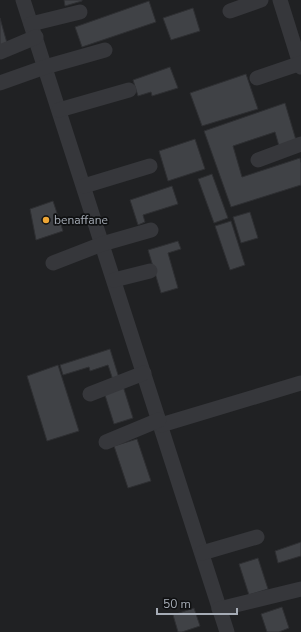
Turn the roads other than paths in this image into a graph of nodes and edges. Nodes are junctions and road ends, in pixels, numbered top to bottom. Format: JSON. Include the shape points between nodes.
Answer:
{"nodes":[{"id":1,"x":23,"y":0,"type":"edge"},
{"id":2,"x":261,"y":0,"type":"edge"},
{"id":3,"x":280,"y":0,"type":"edge"},
{"id":4,"x":230,"y":11,"type":"dead end"},
{"id":5,"x":80,"y":12,"type":"dead end"},
{"id":6,"x":34,"y":31,"type":"junction"},
{"id":7,"x":105,"y":50,"type":"dead end"},
{"id":8,"x":0,"y":52,"type":"edge"},
{"id":9,"x":301,"y":64,"type":"edge"},
{"id":10,"x":45,"y":67,"type":"junction"},
{"id":11,"x":257,"y":78,"type":"dead end"},
{"id":12,"x":0,"y":83,"type":"edge"},
{"id":13,"x":129,"y":90,"type":"dead end"},
{"id":14,"x":59,"y":110,"type":"junction"},
{"id":15,"x":301,"y":144,"type":"edge"},
{"id":16,"x":258,"y":160,"type":"dead end"},
{"id":17,"x":150,"y":166,"type":"dead end"},
{"id":18,"x":84,"y":186,"type":"junction"},
{"id":19,"x":151,"y":230,"type":"dead end"},
{"id":20,"x":102,"y":244,"type":"junction"},
{"id":21,"x":54,"y":263,"type":"dead end"},
{"id":22,"x":150,"y":271,"type":"dead end"},
{"id":23,"x":114,"y":280,"type":"junction"},
{"id":24,"x":144,"y":373,"type":"junction"},
{"id":25,"x":301,"y":383,"type":"edge"},
{"id":26,"x":90,"y":394,"type":"dead end"},
{"id":27,"x":160,"y":423,"type":"junction"},
{"id":28,"x":106,"y":442,"type":"dead end"},
{"id":29,"x":257,"y":537,"type":"dead end"},
{"id":30,"x":202,"y":552,"type":"junction"},
{"id":31,"x":301,"y":589,"type":"edge"},
{"id":32,"x":220,"y":609,"type":"junction"},
{"id":33,"x":227,"y":632,"type":"edge"}],
"edges":[{"from":1,"to":6,"type":"street"},
{"from":2,"to":4,"type":"street"},
{"from":3,"to":9,"type":"street"},
{"from":5,"to":6,"type":"street"},
{"from":6,"to":8,"type":"street"},
{"from":6,"to":10,"type":"street"},
{"from":7,"to":10,"type":"street"},
{"from":9,"to":11,"type":"street"},
{"from":10,"to":12,"type":"street"},
{"from":10,"to":14,"type":"street"},
{"from":13,"to":14,"type":"street"},
{"from":14,"to":18,"type":"street"},
{"from":15,"to":16,"type":"street"},
{"from":17,"to":18,"type":"street"},
{"from":18,"to":20,"type":"street"},
{"from":19,"to":20,"type":"street"},
{"from":20,"to":21,"type":"street"},
{"from":20,"to":23,"type":"street"},
{"from":22,"to":23,"type":"street"},
{"from":23,"to":24,"type":"street"},
{"from":24,"to":26,"type":"street"},
{"from":24,"to":27,"type":"street"},
{"from":25,"to":27,"type":"street"},
{"from":27,"to":28,"type":"street"},
{"from":27,"to":30,"type":"street"},
{"from":29,"to":30,"type":"street"},
{"from":30,"to":32,"type":"street"},
{"from":31,"to":32,"type":"street"},
{"from":32,"to":33,"type":"street"}]}
